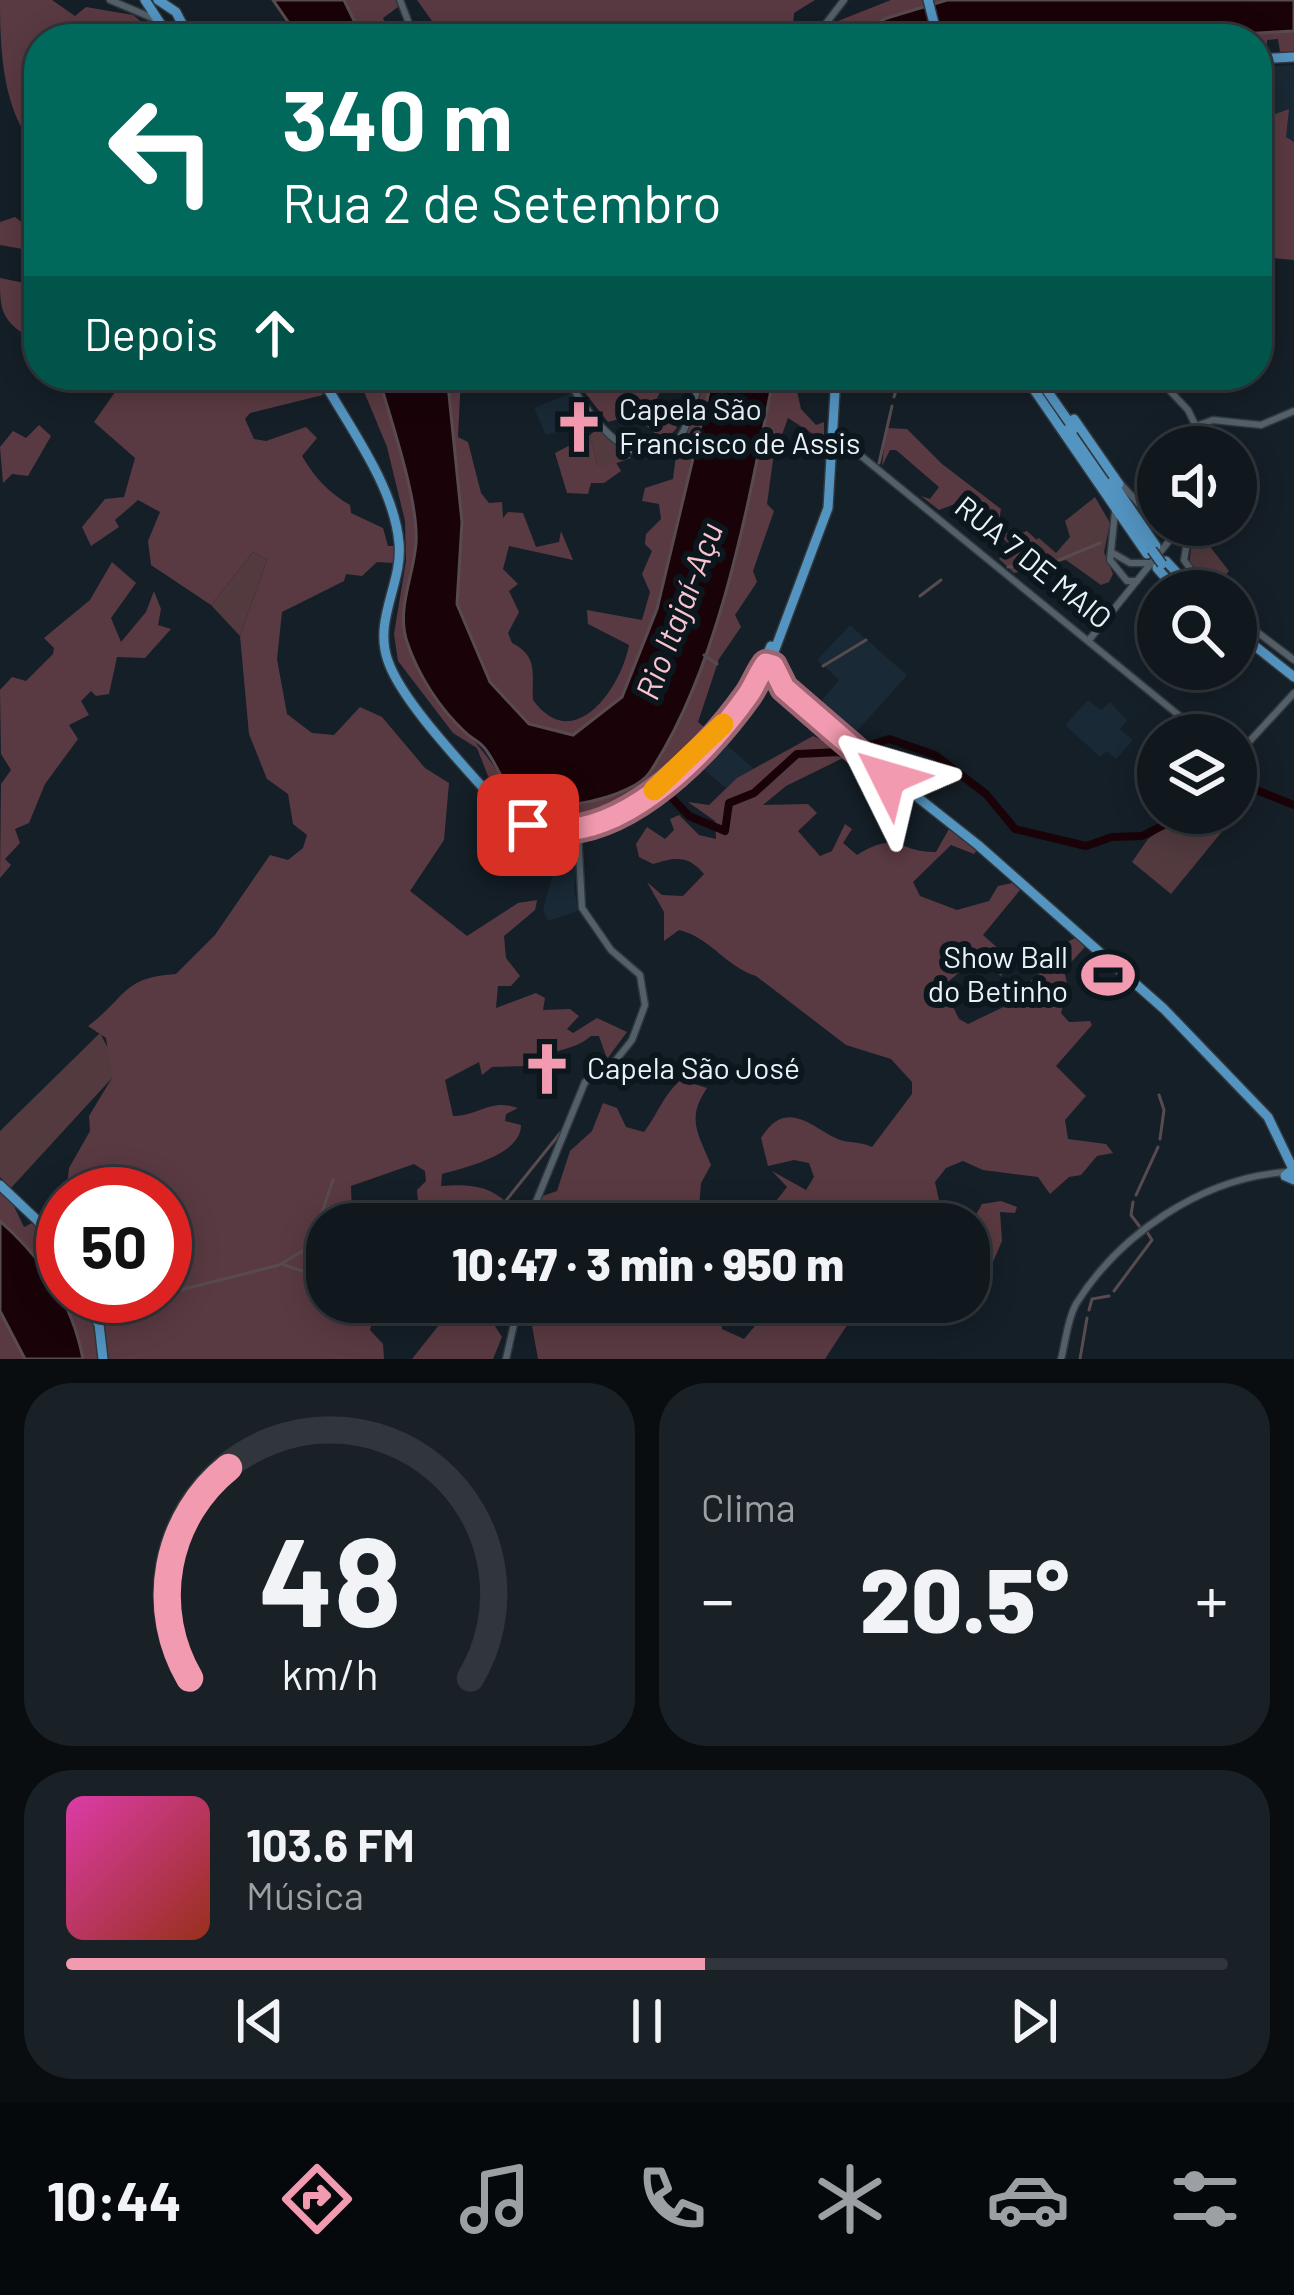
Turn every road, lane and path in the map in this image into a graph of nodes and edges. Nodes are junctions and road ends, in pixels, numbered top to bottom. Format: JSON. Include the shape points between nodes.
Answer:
{"nodes":[{"id":1,"x":110,"y":0,"type":"edge"},
{"id":2,"x":145,"y":0,"type":"edge"},
{"id":3,"x":844,"y":0,"type":"edge"},
{"id":4,"x":162,"y":2,"type":"edge"},
{"id":5,"x":154,"y":16,"type":"junction"},
{"id":6,"x":182,"y":22,"type":"edge"},
{"id":7,"x":160,"y":24,"type":"edge"},
{"id":8,"x":826,"y":24,"type":"edge"},
{"id":9,"x":330,"y":390,"type":"edge"},
{"id":10,"x":575,"y":390,"type":"edge"},
{"id":11,"x":695,"y":390,"type":"edge"},
{"id":12,"x":833,"y":390,"type":"edge"},
{"id":13,"x":1042,"y":390,"type":"edge"},
{"id":14,"x":1044,"y":390,"type":"edge"},
{"id":15,"x":1048,"y":390,"type":"edge"},
{"id":16,"x":1170,"y":390,"type":"edge"},
{"id":17,"x":1049,"y":402,"type":"junction"},
{"id":18,"x":1294,"y":411,"type":"edge"},
{"id":19,"x":1071,"y":414,"type":"junction"},
{"id":20,"x":1196,"y":426,"type":"joint"},
{"id":21,"x":1069,"y":430,"type":"junction"},
{"id":22,"x":832,"y":433,"type":"junction"},
{"id":23,"x":1102,"y":479,"type":"junction"},
{"id":24,"x":1118,"y":481,"type":"junction"},
{"id":25,"x":1137,"y":502,"type":"edge"},
{"id":26,"x":1115,"y":508,"type":"junction"},
{"id":27,"x":1133,"y":511,"type":"junction"},
{"id":28,"x":1136,"y":538,"type":"junction"},
{"id":29,"x":1166,"y":546,"type":"edge"},
{"id":30,"x":1156,"y":558,"type":"junction"},
{"id":31,"x":1134,"y":564,"type":"junction"},
{"id":32,"x":1164,"y":570,"type":"edge"},
{"id":33,"x":1168,"y":570,"type":"edge"},
{"id":34,"x":1133,"y":581,"type":"junction"},
{"id":35,"x":1257,"y":639,"type":"edge"},
{"id":36,"x":1090,"y":640,"type":"junction"},
{"id":37,"x":1257,"y":645,"type":"edge"},
{"id":38,"x":1294,"y":660,"type":"edge"},
{"id":39,"x":767,"y":672,"type":"junction"},
{"id":40,"x":1294,"y":677,"type":"edge"},
{"id":41,"x":1294,"y":694,"type":"edge"},
{"id":42,"x":1178,"y":714,"type":"edge"},
{"id":43,"x":1257,"y":734,"type":"edge"},
{"id":44,"x":579,"y":834,"type":"junction"},
{"id":45,"x":1289,"y":1175,"type":"edge"},
{"id":46,"x":0,"y":1185,"type":"edge"},
{"id":47,"x":535,"y":1203,"type":"edge"},
{"id":48,"x":36,"y":1219,"type":"edge"},
{"id":49,"x":98,"y":1323,"type":"edge"},
{"id":50,"x":514,"y":1323,"type":"edge"},
{"id":51,"x":103,"y":1359,"type":"edge"},
{"id":52,"x":506,"y":1359,"type":"edge"},
{"id":53,"x":1061,"y":1359,"type":"edge"}],
"edges":[{"from":1,"to":5,"type":"street"},
{"from":2,"to":5,"type":"main road"},
{"from":3,"to":8,"type":"street"},
{"from":4,"to":5,"type":"main road"},
{"from":4,"to":6,"type":"main road"},
{"from":5,"to":7,"type":"main road"},
{"from":9,"to":44,"type":"main road","via":[[399,539],[384,635],[394,677],[514,821],[536,832]]},
{"from":10,"to":11,"type":"street","via":[[635,454],[672,446]]},
{"from":12,"to":22,"type":"main road"},
{"from":13,"to":17,"type":"main road"},
{"from":14,"to":21,"type":"main road"},
{"from":15,"to":19,"type":"main road"},
{"from":16,"to":20,"type":"street"},
{"from":17,"to":19,"type":"main road"},
{"from":17,"to":21,"type":"main road"},
{"from":17,"to":26,"type":"main road"},
{"from":17,"to":27,"type":"main road"},
{"from":18,"to":20,"type":"street","via":[[1261,425],[1213,419]]},
{"from":19,"to":24,"type":"main road"},
{"from":21,"to":23,"type":"main road"},
{"from":22,"to":36,"type":"street","name":"RUA 7 DE MAIO"},
{"from":22,"to":39,"type":"main road","via":[[826,515]]},
{"from":23,"to":26,"type":"main road"},
{"from":23,"to":30,"type":"main road"},
{"from":24,"to":25,"type":"street"},
{"from":24,"to":27,"type":"main road"},
{"from":26,"to":28,"type":"main road"},
{"from":26,"to":34,"type":"street","via":[[1109,554]]},
{"from":27,"to":30,"type":"main road"},
{"from":28,"to":30,"type":"main road"},
{"from":28,"to":31,"type":"street","via":[[1121,534],[1111,544],[1114,556]]},
{"from":29,"to":30,"type":"street"},
{"from":30,"to":31,"type":"street"},
{"from":30,"to":32,"type":"main road"},
{"from":30,"to":33,"type":"main road"},
{"from":30,"to":34,"type":"street"},
{"from":31,"to":34,"type":"street"},
{"from":31,"to":34,"type":"street"},
{"from":34,"to":36,"type":"street"},
{"from":35,"to":38,"type":"street"},
{"from":36,"to":42,"type":"street","name":"RUA 7 DE MAIO"},
{"from":37,"to":40,"type":"main road"},
{"from":39,"to":44,"type":"main road","via":[[656,790]]},
{"from":39,"to":45,"type":"main road","via":[[1161,1006],[1268,1117]]},
{"from":41,"to":43,"type":"street"},
{"from":44,"to":47,"type":"street","via":[[582,908],[640,975],[645,1005],[612,1066],[585,1082]]},
{"from":45,"to":53,"type":"street","via":[[1192,1201],[1116,1250],[1077,1303]]},
{"from":46,"to":48,"type":"main road"},
{"from":49,"to":51,"type":"main road"},
{"from":50,"to":52,"type":"street"}]}
